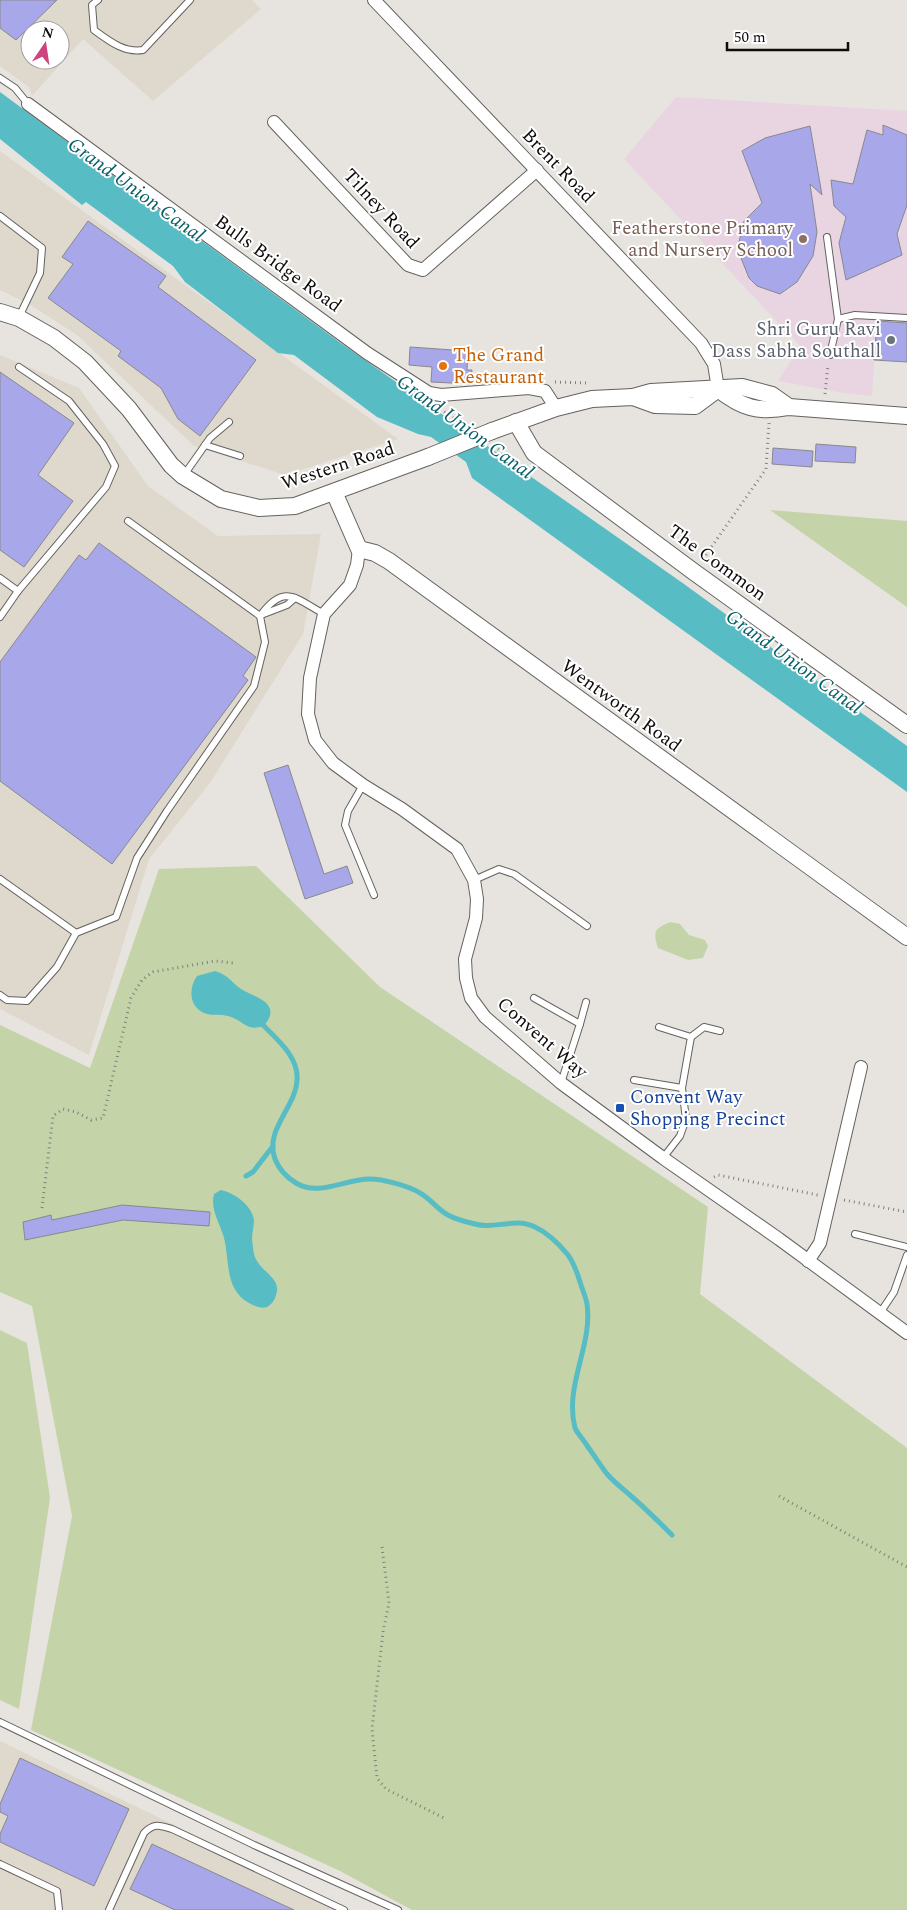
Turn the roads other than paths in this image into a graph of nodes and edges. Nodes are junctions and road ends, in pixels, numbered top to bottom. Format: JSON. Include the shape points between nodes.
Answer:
{"nodes":[{"id":1,"x":98,"y":0,"type":"edge"},
{"id":2,"x":190,"y":0,"type":"edge"},
{"id":3,"x":374,"y":0,"type":"edge"},
{"id":4,"x":0,"y":78,"type":"edge"},
{"id":5,"x":28,"y":104,"type":"joint"},
{"id":6,"x":274,"y":122,"type":"dead end"},
{"id":7,"x":537,"y":170,"type":"junction"},
{"id":8,"x":0,"y":216,"type":"edge"},
{"id":9,"x":828,"y":237,"type":"dead end"},
{"id":10,"x":0,"y":312,"type":"edge"},
{"id":11,"x":19,"y":318,"type":"junction"},
{"id":12,"x":907,"y":318,"type":"edge"},
{"id":13,"x":838,"y":320,"type":"junction"},
{"id":14,"x":830,"y":355,"type":"road end"},
{"id":15,"x":19,"y":367,"type":"dead end"},
{"id":16,"x":718,"y":389,"type":"junction"},
{"id":17,"x":789,"y":406,"type":"junction"},
{"id":18,"x":556,"y":408,"type":"junction"},
{"id":19,"x":907,"y":416,"type":"edge"},
{"id":20,"x":229,"y":422,"type":"dead end"},
{"id":21,"x":516,"y":422,"type":"junction"},
{"id":22,"x":205,"y":445,"type":"junction"},
{"id":23,"x":240,"y":456,"type":"dead end"},
{"id":24,"x":183,"y":476,"type":"junction"},
{"id":25,"x":334,"y":492,"type":"junction"},
{"id":26,"x":128,"y":521,"type":"dead end"},
{"id":27,"x":359,"y":549,"type":"junction"},
{"id":28,"x":0,"y":578,"type":"edge"},
{"id":29,"x":18,"y":591,"type":"junction"},
{"id":30,"x":295,"y":598,"type":"junction"},
{"id":31,"x":324,"y":614,"type":"junction"},
{"id":32,"x":260,"y":616,"type":"junction"},
{"id":33,"x":0,"y":617,"type":"edge"},
{"id":34,"x":907,"y":725,"type":"edge"},
{"id":35,"x":363,"y":785,"type":"junction"},
{"id":36,"x":0,"y":879,"type":"edge"},
{"id":37,"x":474,"y":880,"type":"junction"},
{"id":38,"x":374,"y":896,"type":"dead end"},
{"id":39,"x":586,"y":926,"type":"dead end"},
{"id":40,"x":76,"y":933,"type":"junction"},
{"id":41,"x":907,"y":937,"type":"edge"},
{"id":42,"x":0,"y":995,"type":"edge"},
{"id":43,"x":534,"y":998,"type":"dead end"},
{"id":44,"x":586,"y":1002,"type":"dead end"},
{"id":45,"x":580,"y":1024,"type":"junction"},
{"id":46,"x":660,"y":1027,"type":"dead end"},
{"id":47,"x":720,"y":1031,"type":"dead end"},
{"id":48,"x":691,"y":1037,"type":"junction"},
{"id":49,"x":860,"y":1067,"type":"dead end"},
{"id":50,"x":634,"y":1080,"type":"dead end"},
{"id":51,"x":562,"y":1082,"type":"junction"},
{"id":52,"x":682,"y":1088,"type":"junction"},
{"id":53,"x":663,"y":1158,"type":"junction"},
{"id":54,"x":855,"y":1234,"type":"dead end"},
{"id":55,"x":907,"y":1247,"type":"edge"},
{"id":56,"x":907,"y":1255,"type":"edge"},
{"id":57,"x":808,"y":1261,"type":"junction"},
{"id":58,"x":880,"y":1313,"type":"junction"},
{"id":59,"x":907,"y":1333,"type":"edge"},
{"id":60,"x":0,"y":1722,"type":"edge"},
{"id":61,"x":0,"y":1864,"type":"edge"},
{"id":62,"x":59,"y":1910,"type":"edge"},
{"id":63,"x":109,"y":1910,"type":"edge"},
{"id":64,"x":344,"y":1910,"type":"edge"},
{"id":65,"x":398,"y":1910,"type":"edge"}],
"edges":[{"from":1,"to":2,"type":"lane","via":[[92,6],[94,30],[113,44],[133,52],[143,50]]},
{"from":3,"to":7,"type":"street","name":"Brent Road"},
{"from":4,"to":5,"type":"lane","name":"Bulls Bridge Road","via":[[15,88]]},
{"from":5,"to":18,"type":"street","name":"Bulls Bridge Road","via":[[367,353],[429,393],[441,395],[529,388],[544,391]]},
{"from":6,"to":7,"type":"street","name":"Tilney Road","via":[[408,265],[423,270]]},
{"from":7,"to":16,"type":"street","name":"Brent Road","via":[[701,343],[714,364]]},
{"from":8,"to":11,"type":"lane","via":[[42,248],[40,273]]},
{"from":9,"to":13,"type":"lane"},
{"from":10,"to":11,"type":"street","name":"Western Road"},
{"from":11,"to":24,"type":"street","name":"Western Road","via":[[54,338],[85,362],[129,409]]},
{"from":12,"to":13,"type":"lane","via":[[855,315]]},
{"from":13,"to":14,"type":"lane"},
{"from":15,"to":29,"type":"lane","via":[[69,401],[103,444],[115,466],[106,487]]},
{"from":16,"to":17,"type":"street","via":[[742,387],[772,395]]},
{"from":16,"to":17,"type":"street","via":[[736,403],[770,410]]},
{"from":16,"to":18,"type":"street","name":"Western Road","via":[[695,406],[655,405],[632,397],[592,399]]},
{"from":17,"to":19,"type":"street"},
{"from":18,"to":21,"type":"street","name":"Western Road"},
{"from":20,"to":22,"type":"lane"},
{"from":21,"to":25,"type":"street","name":"Western Road","bridge":true},
{"from":21,"to":34,"type":"street","name":"The Common","via":[[534,453]]},
{"from":22,"to":23,"type":"lane"},
{"from":22,"to":24,"type":"lane"},
{"from":24,"to":25,"type":"street","name":"Western Road","via":[[221,499],[259,508],[295,506]]},
{"from":25,"to":27,"type":"street"},
{"from":26,"to":32,"type":"lane"},
{"from":27,"to":31,"type":"street","name":"Convent Way","via":[[350,585]]},
{"from":27,"to":41,"type":"street","name":"Wentworth Road","via":[[389,561]]},
{"from":28,"to":29,"type":"lane"},
{"from":29,"to":33,"type":"lane"},
{"from":30,"to":31,"type":"lane"},
{"from":30,"to":32,"type":"lane","via":[[287,605]]},
{"from":30,"to":32,"type":"lane","via":[[278,596]]},
{"from":31,"to":35,"type":"street","name":"Convent Way","via":[[310,678],[308,714],[315,740],[333,763]]},
{"from":32,"to":40,"type":"lane","via":[[265,642],[254,686],[137,858],[116,917]]},
{"from":35,"to":37,"type":"street","name":"Convent Way","via":[[456,849]]},
{"from":35,"to":38,"type":"lane","via":[[348,811],[345,824]]},
{"from":36,"to":40,"type":"lane"},
{"from":37,"to":39,"type":"lane","via":[[499,870],[514,874]]},
{"from":37,"to":51,"type":"street","name":"Convent Way","via":[[476,918],[465,959],[472,998],[484,1017]]},
{"from":40,"to":42,"type":"lane","via":[[57,967],[27,1002],[8,1000]]},
{"from":43,"to":45,"type":"lane"},
{"from":44,"to":45,"type":"lane"},
{"from":45,"to":51,"type":"lane"},
{"from":46,"to":48,"type":"lane"},
{"from":47,"to":48,"type":"lane","via":[[704,1027]]},
{"from":48,"to":52,"type":"lane"},
{"from":49,"to":57,"type":"street","via":[[820,1243]]},
{"from":50,"to":52,"type":"lane"},
{"from":51,"to":53,"type":"street","name":"Convent Way"},
{"from":52,"to":53,"type":"lane","via":[[686,1119],[680,1136]]},
{"from":53,"to":57,"type":"street","name":"Convent Way"},
{"from":54,"to":55,"type":"lane"},
{"from":56,"to":58,"type":"lane","via":[[894,1292]]},
{"from":57,"to":58,"type":"street","name":"Convent Way"},
{"from":58,"to":59,"type":"street","name":"Convent Way"},
{"from":60,"to":65,"type":"lane","via":[[254,1845]]},
{"from":61,"to":62,"type":"lane","via":[[57,1891]]},
{"from":63,"to":64,"type":"lane","via":[[144,1833],[159,1826],[172,1829]]}]}
